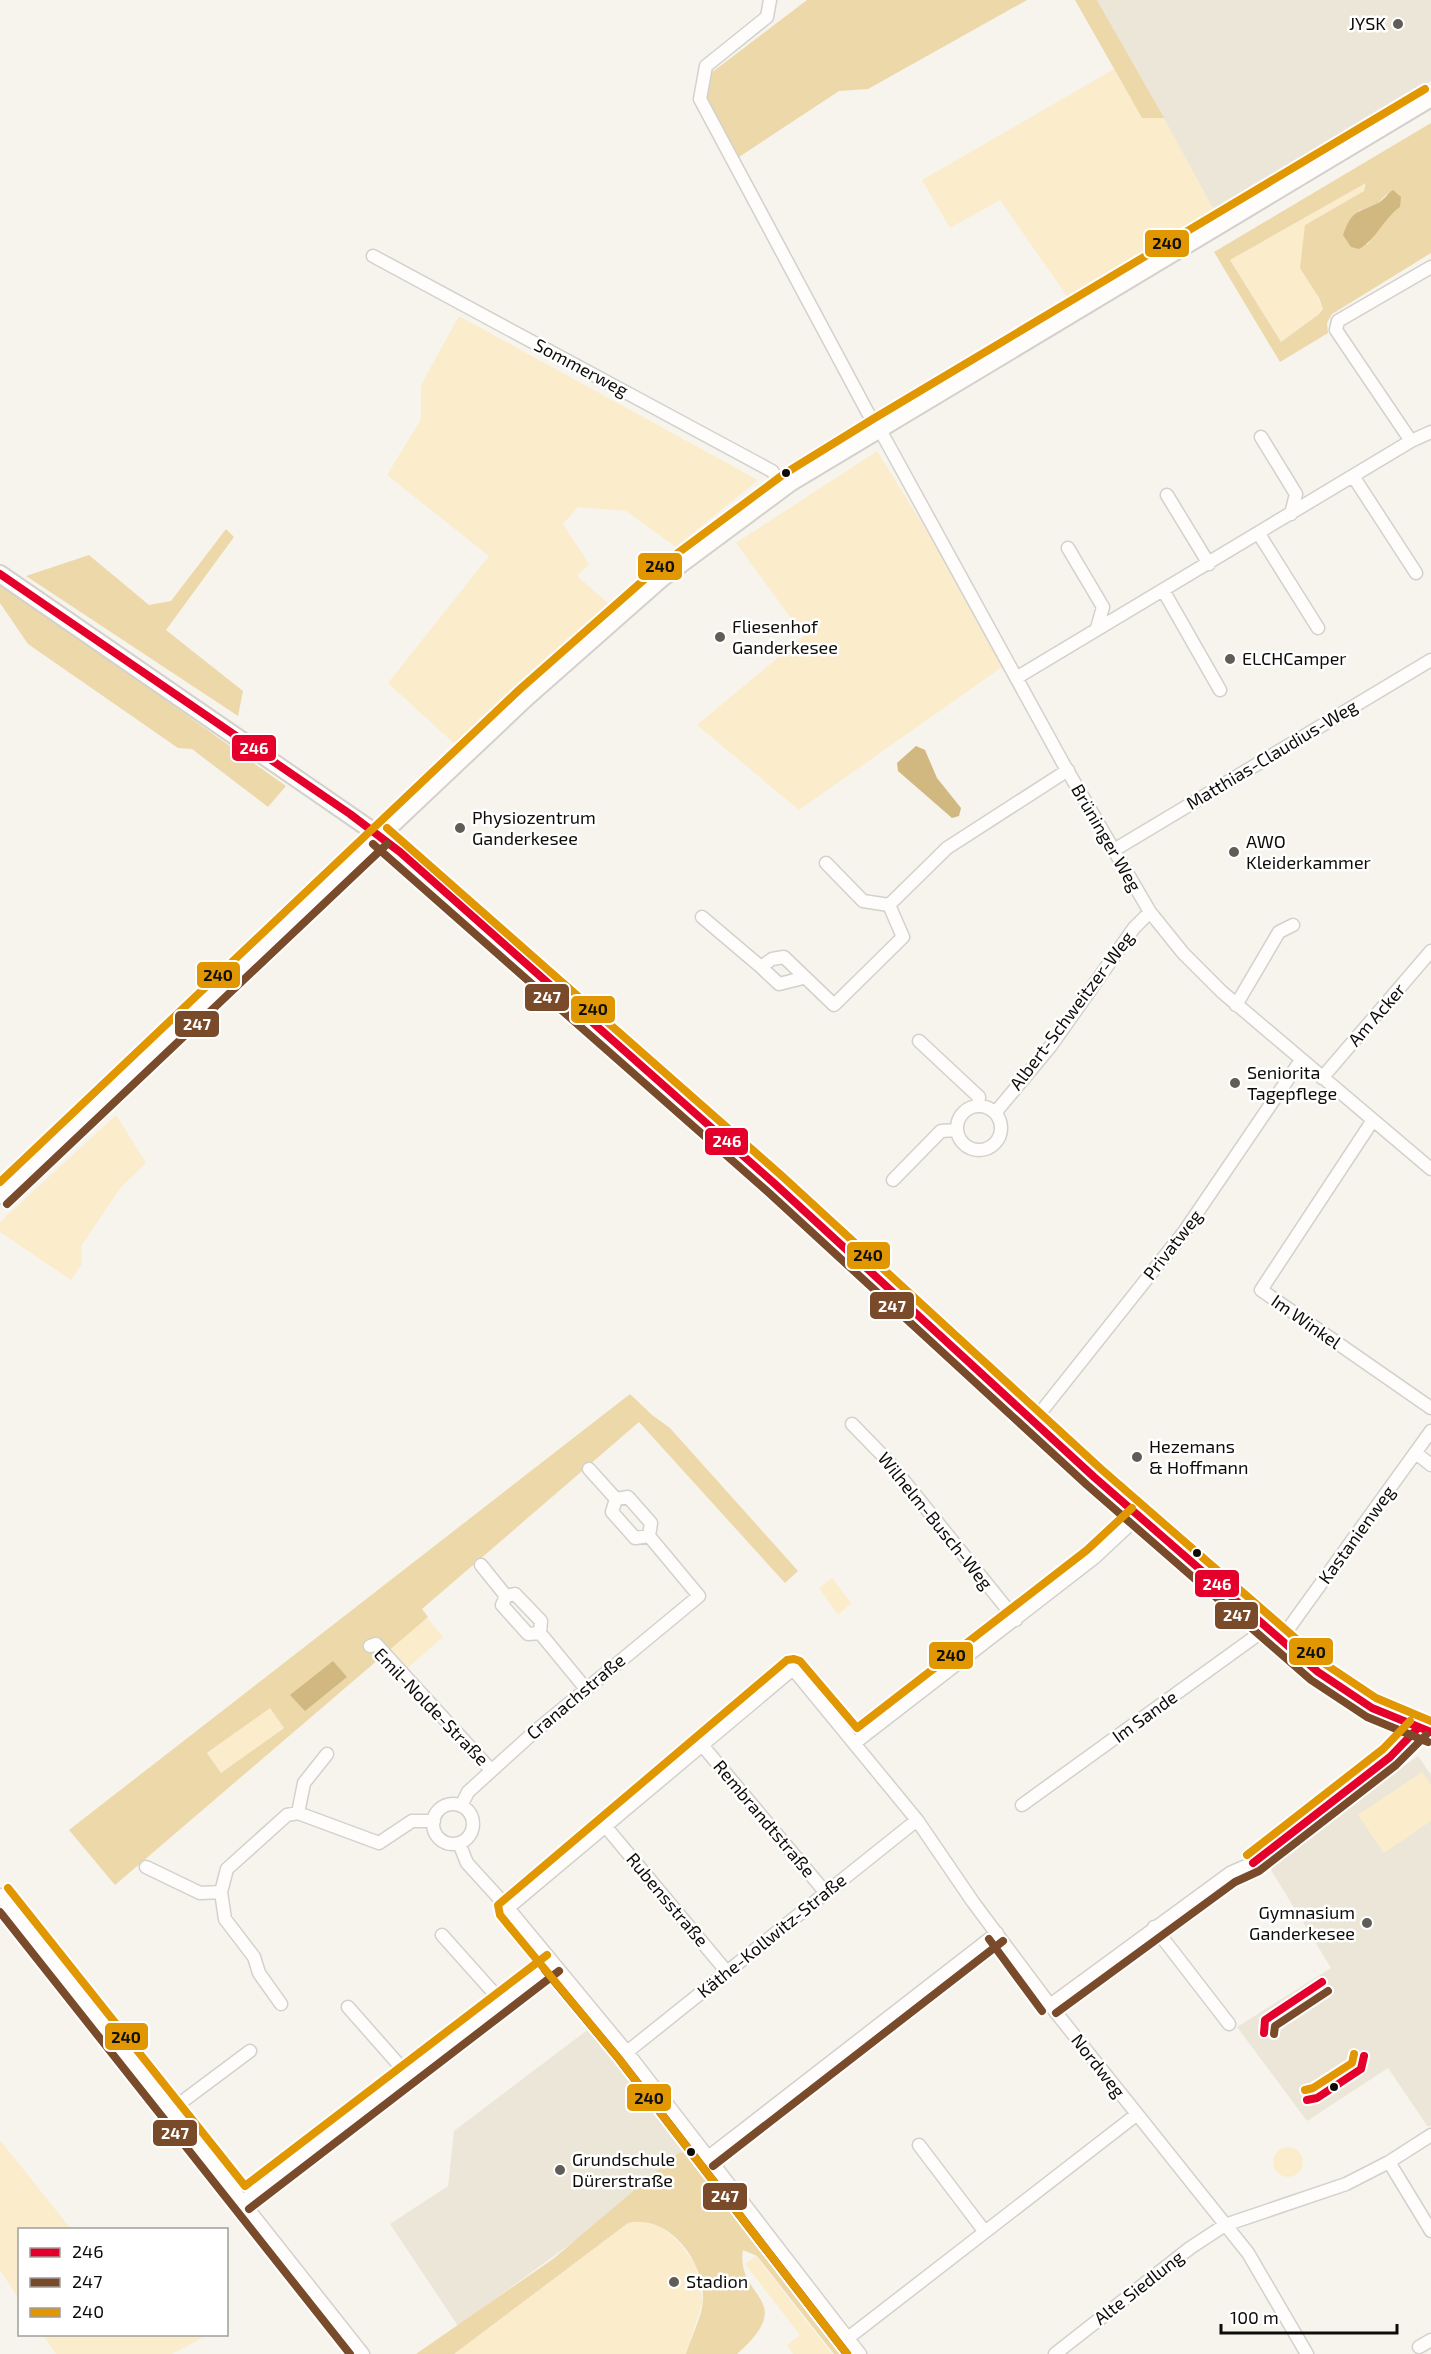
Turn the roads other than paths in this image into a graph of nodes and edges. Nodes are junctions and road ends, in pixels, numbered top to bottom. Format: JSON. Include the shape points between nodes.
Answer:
{"nodes":[{"id":1,"x":770,"y":0,"type":"edge"},
{"id":2,"x":1431,"y":98,"type":"edge"},
{"id":3,"x":373,"y":256,"type":"dead end"},
{"id":4,"x":1431,"y":267,"type":"edge"},
{"id":5,"x":879,"y":428,"type":"junction"},
{"id":6,"x":1431,"y":432,"type":"edge"},
{"id":7,"x":1261,"y":437,"type":"dead end"},
{"id":8,"x":1411,"y":441,"type":"junction"},
{"id":9,"x":1353,"y":476,"type":"junction"},
{"id":10,"x":783,"y":488,"type":"junction"},
{"id":11,"x":1296,"y":494,"type":"junction"},
{"id":12,"x":1167,"y":495,"type":"dead end"},
{"id":13,"x":1316,"y":499,"type":"junction"},
{"id":14,"x":1291,"y":514,"type":"junction"},
{"id":15,"x":1259,"y":534,"type":"junction"},
{"id":16,"x":1068,"y":548,"type":"dead end"},
{"id":17,"x":1209,"y":564,"type":"junction"},
{"id":18,"x":1416,"y":573,"type":"dead end"},
{"id":19,"x":0,"y":574,"type":"edge"},
{"id":20,"x":1163,"y":590,"type":"junction"},
{"id":21,"x":1103,"y":607,"type":"junction"},
{"id":22,"x":1122,"y":613,"type":"junction"},
{"id":23,"x":1097,"y":628,"type":"junction"},
{"id":24,"x":1318,"y":628,"type":"dead end"},
{"id":25,"x":1431,"y":660,"type":"edge"},
{"id":26,"x":1016,"y":678,"type":"junction"},
{"id":27,"x":1221,"y":690,"type":"dead end"},
{"id":28,"x":1068,"y":770,"type":"junction"},
{"id":29,"x":380,"y":836,"type":"junction"},
{"id":30,"x":1114,"y":850,"type":"junction"},
{"id":31,"x":826,"y":863,"type":"dead end"},
{"id":32,"x":889,"y":905,"type":"junction"},
{"id":33,"x":1150,"y":912,"type":"junction"},
{"id":34,"x":702,"y":917,"type":"dead end"},
{"id":35,"x":1293,"y":926,"type":"dead end"},
{"id":36,"x":1431,"y":951,"type":"edge"},
{"id":37,"x":761,"y":967,"type":"junction"},
{"id":38,"x":803,"y":978,"type":"junction"},
{"id":39,"x":1236,"y":1005,"type":"junction"},
{"id":40,"x":919,"y":1041,"type":"dead end"},
{"id":41,"x":1301,"y":1060,"type":"junction"},
{"id":42,"x":1322,"y":1078,"type":"junction"},
{"id":43,"x":978,"y":1106,"type":"junction"},
{"id":44,"x":994,"y":1113,"type":"junction"},
{"id":45,"x":1373,"y":1120,"type":"junction"},
{"id":46,"x":957,"y":1130,"type":"junction"},
{"id":47,"x":1431,"y":1168,"type":"edge"},
{"id":48,"x":893,"y":1180,"type":"dead end"},
{"id":49,"x":0,"y":1196,"type":"edge"},
{"id":50,"x":1431,"y":1407,"type":"edge"},
{"id":51,"x":1033,"y":1422,"type":"junction"},
{"id":52,"x":852,"y":1424,"type":"dead end"},
{"id":53,"x":1431,"y":1431,"type":"edge"},
{"id":54,"x":1416,"y":1453,"type":"junction"},
{"id":55,"x":1431,"y":1466,"type":"edge"},
{"id":56,"x":589,"y":1470,"type":"dead end"},
{"id":57,"x":616,"y":1499,"type":"junction"},
{"id":58,"x":1139,"y":1516,"type":"junction"},
{"id":59,"x":649,"y":1536,"type":"junction"},
{"id":60,"x":480,"y":1565,"type":"dead end"},
{"id":61,"x":506,"y":1596,"type":"junction"},
{"id":62,"x":1016,"y":1620,"type":"junction"},
{"id":63,"x":1268,"y":1628,"type":"junction"},
{"id":64,"x":540,"y":1633,"type":"junction"},
{"id":65,"x":1281,"y":1639,"type":"junction"},
{"id":66,"x":370,"y":1646,"type":"dead end"},
{"id":67,"x":586,"y":1689,"type":"junction"},
{"id":68,"x":1424,"y":1730,"type":"edge"},
{"id":69,"x":856,"y":1742,"type":"junction"},
{"id":70,"x":702,"y":1745,"type":"junction"},
{"id":71,"x":327,"y":1754,"type":"dead end"},
{"id":72,"x":491,"y":1770,"type":"junction"},
{"id":73,"x":1022,"y":1805,"type":"dead end"},
{"id":74,"x":460,"y":1806,"type":"junction"},
{"id":75,"x":298,"y":1813,"type":"junction"},
{"id":76,"x":917,"y":1820,"type":"junction"},
{"id":77,"x":434,"y":1821,"type":"junction"},
{"id":78,"x":606,"y":1827,"type":"junction"},
{"id":79,"x":459,"y":1843,"type":"junction"},
{"id":80,"x":146,"y":1867,"type":"dead end"},
{"id":81,"x":221,"y":1892,"type":"junction"},
{"id":82,"x":826,"y":1893,"type":"junction"},
{"id":83,"x":0,"y":1895,"type":"edge"},
{"id":84,"x":508,"y":1908,"type":"junction"},
{"id":85,"x":1154,"y":1927,"type":"junction"},
{"id":86,"x":997,"y":1933,"type":"junction"},
{"id":87,"x":442,"y":1935,"type":"dead end"},
{"id":88,"x":553,"y":1963,"type":"junction"},
{"id":89,"x":727,"y":1972,"type":"junction"},
{"id":90,"x":501,"y":2001,"type":"junction"},
{"id":91,"x":281,"y":2004,"type":"dead end"},
{"id":92,"x":1050,"y":2005,"type":"junction"},
{"id":93,"x":348,"y":2007,"type":"dead end"},
{"id":94,"x":1230,"y":2024,"type":"dead end"},
{"id":95,"x":250,"y":2051,"type":"dead end"},
{"id":96,"x":627,"y":2052,"type":"junction"},
{"id":97,"x":407,"y":2073,"type":"junction"},
{"id":98,"x":171,"y":2110,"type":"junction"},
{"id":99,"x":1136,"y":2115,"type":"junction"},
{"id":100,"x":1431,"y":2135,"type":"edge"},
{"id":101,"x":919,"y":2145,"type":"dead end"},
{"id":102,"x":707,"y":2158,"type":"junction"},
{"id":103,"x":1389,"y":2162,"type":"junction"},
{"id":104,"x":243,"y":2201,"type":"junction"},
{"id":105,"x":1225,"y":2225,"type":"junction"},
{"id":106,"x":1431,"y":2231,"type":"edge"},
{"id":107,"x":985,"y":2232,"type":"junction"},
{"id":108,"x":848,"y":2338,"type":"junction"},
{"id":109,"x":1431,"y":2340,"type":"edge"},
{"id":110,"x":1419,"y":2347,"type":"dead end"},
{"id":111,"x":363,"y":2354,"type":"edge"},
{"id":112,"x":860,"y":2354,"type":"edge"},
{"id":113,"x":1055,"y":2354,"type":"edge"},
{"id":114,"x":1307,"y":2354,"type":"edge"}],
"edges":[{"from":1,"to":5,"type":"street","name":"Brüninger Weg","via":[[767,17],[706,66],[700,99]]},
{"from":2,"to":5,"type":"main road"},
{"from":3,"to":10,"type":"street","name":"Sommerweg","via":[[772,471]]},
{"from":4,"to":8,"type":"street","via":[[1338,321],[1336,330]]},
{"from":5,"to":10,"type":"main road"},
{"from":5,"to":26,"type":"street","name":"Brüninger Weg"},
{"from":6,"to":8,"type":"street"},
{"from":7,"to":11,"type":"street"},
{"from":8,"to":9,"type":"street"},
{"from":9,"to":13,"type":"street"},
{"from":9,"to":18,"type":"street"},
{"from":10,"to":29,"type":"main road","via":[[662,578],[526,698]]},
{"from":11,"to":13,"type":"street"},
{"from":11,"to":14,"type":"street"},
{"from":12,"to":17,"type":"street"},
{"from":13,"to":14,"type":"street"},
{"from":14,"to":15,"type":"street"},
{"from":15,"to":17,"type":"street"},
{"from":15,"to":24,"type":"street"},
{"from":16,"to":21,"type":"street"},
{"from":17,"to":20,"type":"street"},
{"from":19,"to":29,"type":"main road"},
{"from":20,"to":22,"type":"street"},
{"from":20,"to":27,"type":"street"},
{"from":21,"to":22,"type":"street"},
{"from":21,"to":23,"type":"street"},
{"from":22,"to":23,"type":"street"},
{"from":23,"to":26,"type":"street"},
{"from":25,"to":30,"type":"street","name":"Matthias-Claudius-Weg"},
{"from":26,"to":28,"type":"street","name":"Brüninger Weg"},
{"from":28,"to":30,"type":"street","name":"Brüninger Weg"},
{"from":28,"to":32,"type":"street","via":[[946,848]]},
{"from":29,"to":49,"type":"street"},
{"from":29,"to":51,"type":"street","via":[[775,1184]]},
{"from":30,"to":33,"type":"street","name":"Brüninger Weg"},
{"from":31,"to":32,"type":"street","via":[[863,901]]},
{"from":32,"to":38,"type":"street","via":[[903,937],[834,1005]]},
{"from":33,"to":39,"type":"street","name":"Brüninger Weg","via":[[1183,953]]},
{"from":33,"to":44,"type":"street","name":"Albert-Schweitzer-Weg","via":[[1134,928],[1050,1047]]},
{"from":34,"to":37,"type":"street"},
{"from":35,"to":39,"type":"street","via":[[1279,932]]},
{"from":36,"to":42,"type":"street","name":"Am Acker"},
{"from":37,"to":38,"type":"street","via":[[779,984]]},
{"from":37,"to":38,"type":"street","via":[[784,957]]},
{"from":39,"to":41,"type":"street","name":"Brüninger Weg"},
{"from":40,"to":43,"type":"street","via":[[979,1097]]},
{"from":41,"to":42,"type":"street","name":"Brüninger Weg"},
{"from":41,"to":51,"type":"street","name":"Privatweg","via":[[1184,1232]]},
{"from":42,"to":45,"type":"street","name":"Brüninger Weg"},
{"from":43,"to":44,"type":"street"},
{"from":43,"to":46,"type":"street","via":[[963,1113]]},
{"from":44,"to":46,"type":"street","via":[[1001,1132],[988,1148],[968,1147]]},
{"from":45,"to":47,"type":"street","name":"Brüninger Weg"},
{"from":45,"to":50,"type":"street","name":"Im Winkel","via":[[1261,1290]]},
{"from":46,"to":48,"type":"street","via":[[941,1131]]},
{"from":51,"to":58,"type":"street"},
{"from":52,"to":62,"type":"street","name":"Wilhelm-Busch-Weg","via":[[888,1461]]},
{"from":53,"to":54,"type":"street","name":"Kastanienweg"},
{"from":54,"to":55,"type":"street"},
{"from":54,"to":65,"type":"street","name":"Kastanienweg"},
{"from":56,"to":57,"type":"street"},
{"from":57,"to":59,"type":"street","via":[[628,1497],[651,1524]]},
{"from":57,"to":59,"type":"street","via":[[612,1512],[635,1538]]},
{"from":58,"to":62,"type":"street","via":[[1122,1535]]},
{"from":58,"to":63,"type":"street"},
{"from":59,"to":67,"type":"street","name":"Cranachstraße","via":[[699,1596]]},
{"from":60,"to":61,"type":"street"},
{"from":61,"to":64,"type":"street","via":[[515,1593],[541,1621]]},
{"from":61,"to":64,"type":"street","via":[[502,1605],[528,1634]]},
{"from":62,"to":69,"type":"street"},
{"from":63,"to":65,"type":"street"},
{"from":63,"to":73,"type":"street","name":"Im Sande"},
{"from":64,"to":67,"type":"street"},
{"from":65,"to":68,"type":"street","via":[[1347,1695],[1375,1712]]},
{"from":66,"to":72,"type":"street","name":"Emil-Nolde-Straße","via":[[376,1644],[381,1649]]},
{"from":67,"to":72,"type":"street","name":"Cranachstraße"},
{"from":68,"to":85,"type":"street","via":[[1253,1863],[1230,1873]]},
{"from":69,"to":70,"type":"street","name":"Nordweg","via":[[793,1669]]},
{"from":69,"to":76,"type":"street","name":"Nordweg"},
{"from":70,"to":78,"type":"street"},
{"from":70,"to":82,"type":"street","name":"Rembrandtstraße"},
{"from":71,"to":75,"type":"street","via":[[304,1783]]},
{"from":72,"to":74,"type":"street","name":"Cranachstraße","via":[[468,1791]]},
{"from":74,"to":77,"type":"street","via":[[447,1805]]},
{"from":74,"to":79,"type":"street","via":[[473,1821],[470,1835]]},
{"from":75,"to":77,"type":"street","via":[[379,1843],[412,1821]]},
{"from":75,"to":81,"type":"street","via":[[287,1815],[227,1869]]},
{"from":76,"to":82,"type":"street","name":"Käthe-Kollwitz-Straße"},
{"from":76,"to":86,"type":"street","name":"Nordweg"},
{"from":77,"to":79,"type":"street","via":[[435,1832],[442,1841]]},
{"from":78,"to":84,"type":"street"},
{"from":78,"to":89,"type":"street","name":"Rubensstraße"},
{"from":79,"to":84,"type":"street","via":[[467,1863]]},
{"from":80,"to":81,"type":"street","via":[[200,1893]]},
{"from":81,"to":91,"type":"street","via":[[225,1919],[254,1957],[259,1973]]},
{"from":82,"to":89,"type":"street","name":"Käthe-Kollwitz-Straße"},
{"from":83,"to":98,"type":"street"},
{"from":84,"to":88,"type":"street"},
{"from":85,"to":92,"type":"street"},
{"from":85,"to":94,"type":"street"},
{"from":86,"to":92,"type":"street","name":"Nordweg"},
{"from":86,"to":102,"type":"street"},
{"from":87,"to":90,"type":"street"},
{"from":88,"to":90,"type":"street"},
{"from":88,"to":96,"type":"street"},
{"from":89,"to":96,"type":"street","name":"Käthe-Kollwitz-Straße"},
{"from":90,"to":97,"type":"street"},
{"from":92,"to":99,"type":"street","name":"Nordweg"},
{"from":93,"to":97,"type":"street"},
{"from":95,"to":98,"type":"street"},
{"from":96,"to":102,"type":"street"},
{"from":97,"to":104,"type":"street"},
{"from":98,"to":104,"type":"street"},
{"from":99,"to":105,"type":"street","name":"Nordweg"},
{"from":99,"to":107,"type":"street"},
{"from":100,"to":103,"type":"street","name":"Alte Siedlung"},
{"from":101,"to":107,"type":"street"},
{"from":102,"to":108,"type":"street"},
{"from":103,"to":105,"type":"street","name":"Alte Siedlung","via":[[1346,2184]]},
{"from":103,"to":106,"type":"street"},
{"from":104,"to":111,"type":"street"},
{"from":105,"to":113,"type":"street","name":"Alte Siedlung"},
{"from":105,"to":114,"type":"street","name":"Nordweg","via":[[1248,2253]]},
{"from":107,"to":108,"type":"street"},
{"from":108,"to":112,"type":"street"},
{"from":109,"to":110,"type":"street"}]}
